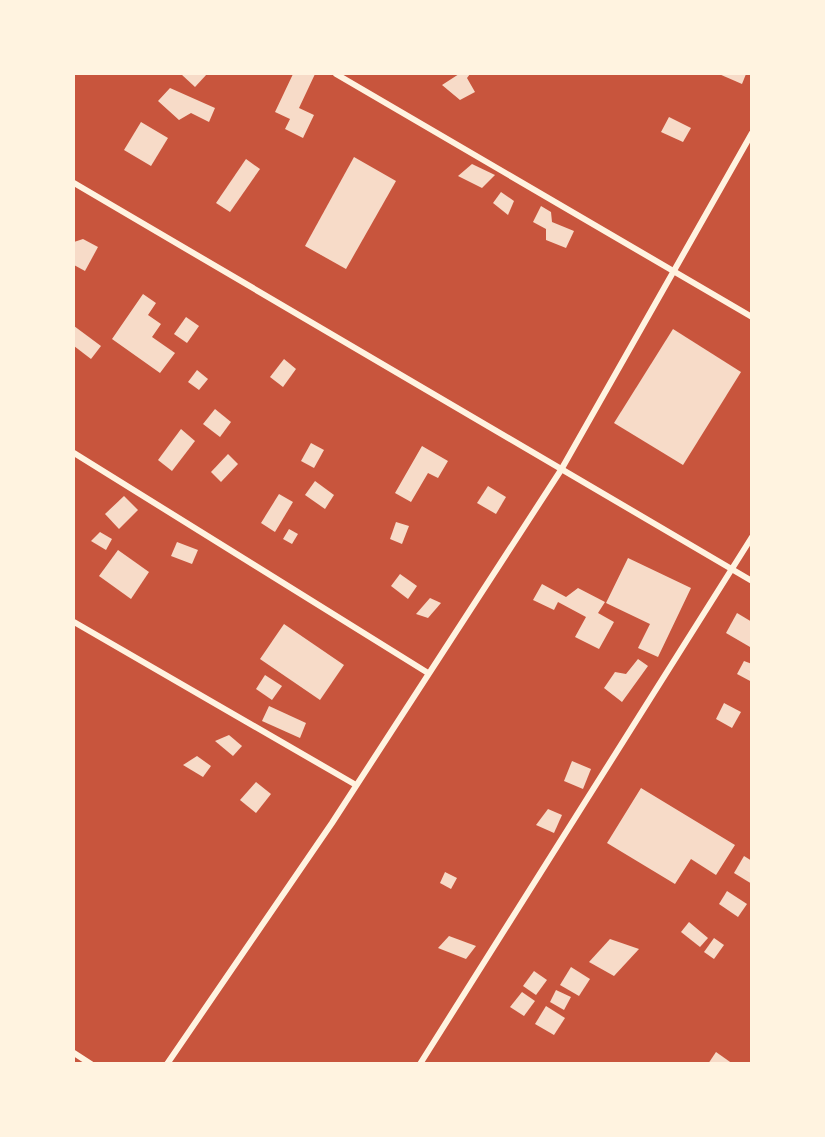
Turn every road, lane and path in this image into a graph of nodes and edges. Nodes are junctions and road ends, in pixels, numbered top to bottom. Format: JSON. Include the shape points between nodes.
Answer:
{"nodes":[{"id":1,"x":336,"y":74,"type":"edge"},
{"id":2,"x":752,"y":133,"type":"edge"},
{"id":3,"x":74,"y":183,"type":"edge"},
{"id":4,"x":674,"y":270,"type":"junction"},
{"id":5,"x":752,"y":317,"type":"edge"},
{"id":6,"x":74,"y":453,"type":"edge"},
{"id":7,"x":561,"y":470,"type":"junction"},
{"id":8,"x":752,"y":537,"type":"edge"},
{"id":9,"x":732,"y":570,"type":"junction"},
{"id":10,"x":752,"y":581,"type":"edge"},
{"id":11,"x":74,"y":622,"type":"edge"},
{"id":12,"x":428,"y":673,"type":"junction"},
{"id":13,"x":356,"y":785,"type":"junction"},
{"id":14,"x":74,"y":1053,"type":"edge"},
{"id":15,"x":91,"y":1064,"type":"edge"},
{"id":16,"x":167,"y":1064,"type":"edge"},
{"id":17,"x":420,"y":1064,"type":"edge"}],
"edges":[{"from":1,"to":4,"type":"street"},
{"from":2,"to":4,"type":"street"},
{"from":3,"to":7,"type":"street"},
{"from":4,"to":5,"type":"street"},
{"from":4,"to":7,"type":"street"},
{"from":6,"to":12,"type":"street"},
{"from":7,"to":9,"type":"street"},
{"from":7,"to":12,"type":"street"},
{"from":8,"to":9,"type":"street"},
{"from":9,"to":10,"type":"street"},
{"from":9,"to":17,"type":"street"},
{"from":11,"to":13,"type":"street"},
{"from":12,"to":13,"type":"street"},
{"from":13,"to":16,"type":"street"},
{"from":14,"to":15,"type":"street"}]}
